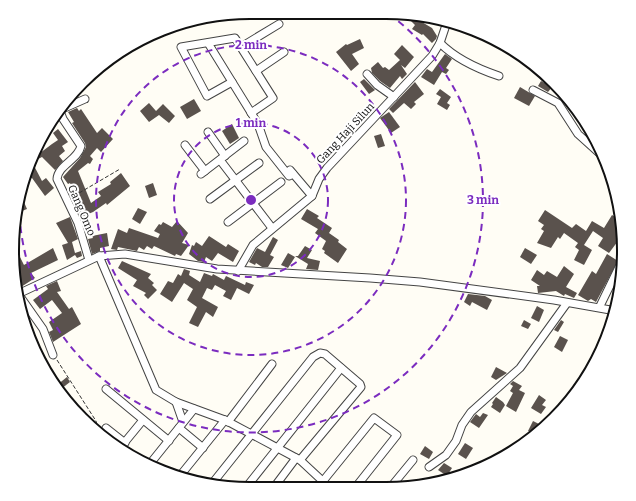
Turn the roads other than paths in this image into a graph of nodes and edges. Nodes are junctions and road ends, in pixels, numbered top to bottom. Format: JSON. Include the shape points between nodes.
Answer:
{"nodes":[{"id":1,"x":279,"y":24,"type":"dead end"},
{"id":2,"x":445,"y":27,"type":"edge"},
{"id":3,"x":208,"y":43,"type":"junction"},
{"id":4,"x":440,"y":43,"type":"junction"},
{"id":5,"x":241,"y":47,"type":"junction"},
{"id":6,"x":284,"y":52,"type":"dead end"},
{"id":7,"x":256,"y":70,"type":"junction"},
{"id":8,"x":368,"y":74,"type":"dead end"},
{"id":9,"x":499,"y":76,"type":"dead end"},
{"id":10,"x":232,"y":82,"type":"junction"},
{"id":11,"x":533,"y":90,"type":"dead end"},
{"id":12,"x":394,"y":97,"type":"junction"},
{"id":13,"x":85,"y":99,"type":"dead end"},
{"id":14,"x":70,"y":106,"type":"edge"},
{"id":15,"x":251,"y":113,"type":"junction"},
{"id":16,"x":62,"y":117,"type":"edge"},
{"id":17,"x":208,"y":132,"type":"dead end"},
{"id":18,"x":244,"y":142,"type":"dead end"},
{"id":19,"x":185,"y":145,"type":"dead end"},
{"id":20,"x":593,"y":147,"type":"edge"},
{"id":21,"x":223,"y":158,"type":"junction"},
{"id":22,"x":259,"y":163,"type":"dead end"},
{"id":23,"x":236,"y":180,"type":"junction"},
{"id":24,"x":281,"y":182,"type":"dead end"},
{"id":25,"x":312,"y":196,"type":"junction"},
{"id":26,"x":210,"y":199,"type":"dead end"},
{"id":27,"x":253,"y":203,"type":"junction"},
{"id":28,"x":228,"y":222,"type":"dead end"},
{"id":29,"x":272,"y":228,"type":"junction"},
{"id":30,"x":99,"y":256,"type":"junction"},
{"id":31,"x":88,"y":260,"type":"junction"},
{"id":32,"x":238,"y":271,"type":"junction"},
{"id":33,"x":616,"y":273,"type":"edge"},
{"id":34,"x":22,"y":291,"type":"edge"},
{"id":35,"x":567,"y":303,"type":"junction"},
{"id":36,"x":25,"y":304,"type":"edge"},
{"id":37,"x":600,"y":306,"type":"junction"},
{"id":38,"x":609,"y":308,"type":"edge"},
{"id":39,"x":54,"y":354,"type":"road end"},
{"id":40,"x":272,"y":364,"type":"dead end"},
{"id":41,"x":341,"y":368,"type":"junction"},
{"id":42,"x":106,"y":389,"type":"dead end"},
{"id":43,"x":176,"y":402,"type":"junction"},
{"id":44,"x":194,"y":409,"type":"junction"},
{"id":45,"x":143,"y":420,"type":"junction"},
{"id":46,"x":226,"y":421,"type":"junction"},
{"id":47,"x":181,"y":425,"type":"junction"},
{"id":48,"x":106,"y":428,"type":"dead end"},
{"id":49,"x":251,"y":434,"type":"junction"},
{"id":50,"x":116,"y":438,"type":"edge"},
{"id":51,"x":169,"y":441,"type":"junction"},
{"id":52,"x":124,"y":444,"type":"edge"},
{"id":53,"x":203,"y":448,"type":"junction"},
{"id":54,"x":277,"y":448,"type":"junction"},
{"id":55,"x":298,"y":459,"type":"junction"},
{"id":56,"x":154,"y":460,"type":"edge"},
{"id":57,"x":413,"y":460,"type":"dead end"},
{"id":58,"x":429,"y":467,"type":"dead end"},
{"id":59,"x":184,"y":472,"type":"edge"},
{"id":60,"x":215,"y":479,"type":"edge"},
{"id":61,"x":323,"y":481,"type":"joint"},
{"id":62,"x":250,"y":482,"type":"edge"},
{"id":63,"x":278,"y":482,"type":"edge"},
{"id":64,"x":360,"y":482,"type":"edge"},
{"id":65,"x":395,"y":482,"type":"edge"}],
"edges":[{"from":1,"to":5,"type":"street"},
{"from":2,"to":4,"type":"street","name":"Gang Haji Silun"},
{"from":3,"to":5,"type":"street","via":[[235,38]]},
{"from":3,"to":10,"type":"street"},
{"from":3,"to":10,"type":"street","via":[[181,47],[207,96]]},
{"from":4,"to":9,"type":"street","via":[[458,57]]},
{"from":4,"to":12,"type":"street","name":"Gang Haji Silun","via":[[432,56]]},
{"from":5,"to":7,"type":"street"},
{"from":6,"to":7,"type":"street"},
{"from":7,"to":15,"type":"street","via":[[274,98]]},
{"from":8,"to":12,"type":"street","via":[[377,85]]},
{"from":10,"to":15,"type":"street"},
{"from":11,"to":20,"type":"street","via":[[558,103],[578,134]]},
{"from":12,"to":25,"type":"street","name":"Gang Haji Silun","via":[[327,168]]},
{"from":13,"to":14,"type":"street"},
{"from":15,"to":25,"type":"street","via":[[266,147]]},
{"from":16,"to":31,"type":"street","name":"Gang Omo","via":[[81,146],[57,177],[82,234]]},
{"from":17,"to":21,"type":"street"},
{"from":18,"to":21,"type":"street"},
{"from":19,"to":21,"type":"street","via":[[203,173]]},
{"from":21,"to":23,"type":"street"},
{"from":22,"to":23,"type":"street"},
{"from":23,"to":26,"type":"street"},
{"from":23,"to":27,"type":"street"},
{"from":24,"to":27,"type":"street"},
{"from":25,"to":29,"type":"street","name":"Gang Haji Silun"},
{"from":27,"to":28,"type":"street"},
{"from":27,"to":29,"type":"street"},
{"from":29,"to":32,"type":"street","name":"Gang Haji Silun","via":[[250,248]]},
{"from":30,"to":31,"type":"street"},
{"from":30,"to":32,"type":"street","via":[[125,254]]},
{"from":30,"to":43,"type":"street","via":[[155,388]]},
{"from":31,"to":34,"type":"street"},
{"from":32,"to":35,"type":"street","via":[[420,282]]},
{"from":33,"to":37,"type":"street"},
{"from":35,"to":37,"type":"street"},
{"from":35,"to":58,"type":"street","via":[[520,368],[472,412],[446,455]]},
{"from":36,"to":39,"type":"street","via":[[42,329]]},
{"from":37,"to":38,"type":"street"},
{"from":40,"to":46,"type":"street"},
{"from":41,"to":49,"type":"street","via":[[324,354],[317,354]]},
{"from":41,"to":54,"type":"street"},
{"from":41,"to":55,"type":"street","via":[[361,387]]},
{"from":42,"to":45,"type":"street"},
{"from":43,"to":44,"type":"street"},
{"from":43,"to":47,"type":"street"},
{"from":44,"to":46,"type":"street"},
{"from":44,"to":47,"type":"street"},
{"from":45,"to":51,"type":"street"},
{"from":45,"to":52,"type":"street"},
{"from":46,"to":49,"type":"street"},
{"from":46,"to":53,"type":"street"},
{"from":47,"to":51,"type":"street"},
{"from":47,"to":53,"type":"street"},
{"from":48,"to":50,"type":"street"},
{"from":49,"to":54,"type":"street"},
{"from":49,"to":60,"type":"street"},
{"from":51,"to":56,"type":"street"},
{"from":53,"to":59,"type":"street"},
{"from":54,"to":55,"type":"street"},
{"from":54,"to":62,"type":"street"},
{"from":55,"to":61,"type":"street"},
{"from":55,"to":63,"type":"street"},
{"from":57,"to":65,"type":"street"},
{"from":61,"to":64,"type":"street","via":[[374,418],[397,435]]}]}
